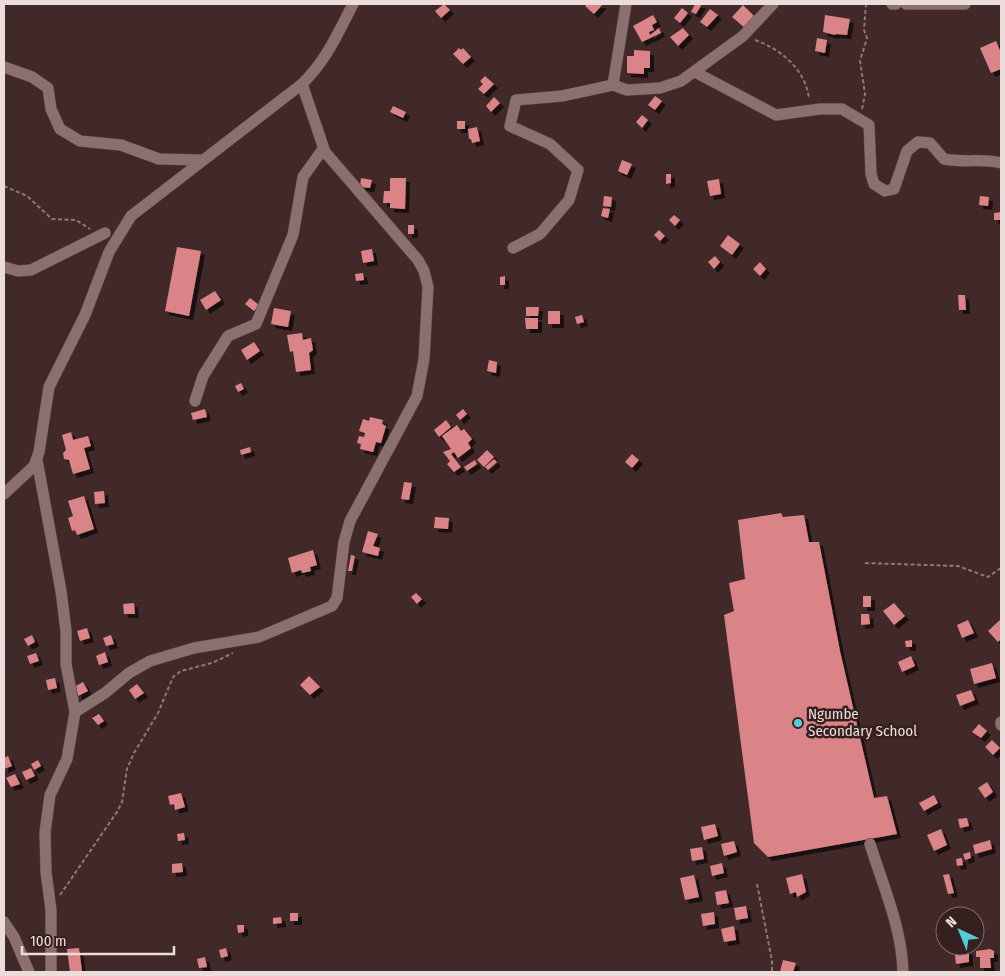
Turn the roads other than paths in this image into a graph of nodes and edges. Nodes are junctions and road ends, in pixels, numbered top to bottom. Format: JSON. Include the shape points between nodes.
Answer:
{"nodes":[{"id":1,"x":353,"y":4,"type":"edge"},
{"id":2,"x":626,"y":4,"type":"edge"},
{"id":3,"x":773,"y":4,"type":"edge"},
{"id":4,"x":906,"y":4,"type":"edge"},
{"id":5,"x":966,"y":4,"type":"edge"},
{"id":6,"x":4,"y":67,"type":"edge"},
{"id":7,"x":695,"y":72,"type":"junction"},
{"id":8,"x":302,"y":84,"type":"junction"},
{"id":9,"x":613,"y":85,"type":"junction"},
{"id":10,"x":323,"y":149,"type":"junction"},
{"id":11,"x":202,"y":160,"type":"junction"},
{"id":12,"x":1001,"y":163,"type":"edge"},
{"id":13,"x":105,"y":233,"type":"road end"},
{"id":14,"x":513,"y":248,"type":"dead end"},
{"id":15,"x":4,"y":267,"type":"edge"},
{"id":16,"x":195,"y":401,"type":"dead end"},
{"id":17,"x":37,"y":460,"type":"junction"},
{"id":18,"x":4,"y":494,"type":"edge"},
{"id":19,"x":75,"y":712,"type":"junction"},
{"id":20,"x":870,"y":844,"type":"dead end"},
{"id":21,"x":4,"y":922,"type":"edge"},
{"id":22,"x":29,"y":972,"type":"edge"},
{"id":23,"x":51,"y":972,"type":"edge"},
{"id":24,"x":903,"y":972,"type":"edge"}],
"edges":[{"from":1,"to":8,"type":"street","via":[[329,52]]},
{"from":2,"to":9,"type":"street"},
{"from":3,"to":7,"type":"street","via":[[743,36]]},
{"from":4,"to":5,"type":"street"},
{"from":6,"to":11,"type":"street","via":[[32,77],[48,88],[51,109],[60,128],[80,141],[121,145],[159,159]]},
{"from":7,"to":9,"type":"street","via":[[660,88],[627,90]]},
{"from":7,"to":12,"type":"street","via":[[776,115],[842,109],[858,118],[868,125],[874,184],[885,191],[894,189],[908,151],[918,142],[930,143],[944,159],[982,159]]},
{"from":8,"to":10,"type":"street"},
{"from":8,"to":11,"type":"street"},
{"from":9,"to":14,"type":"street","via":[[562,96],[516,100],[510,126],[550,144],[578,170],[569,200],[540,234]]},
{"from":10,"to":16,"type":"street","via":[[304,177],[293,235],[256,324],[228,336],[203,376]]},
{"from":10,"to":19,"type":"street","via":[[418,260],[428,287],[424,359],[417,396],[350,521],[336,601],[325,610],[258,637],[194,648],[150,661]]},
{"from":11,"to":17,"type":"street","via":[[131,216],[118,233],[85,315],[50,387]]},
{"from":13,"to":15,"type":"street","via":[[31,270]]},
{"from":17,"to":18,"type":"street","via":[[28,473]]},
{"from":17,"to":19,"type":"street","via":[[61,591],[67,671]]},
{"from":19,"to":23,"type":"street","via":[[67,759],[51,791],[48,809],[45,854],[51,910]]},
{"from":20,"to":24,"type":"street","via":[[898,932]]},
{"from":21,"to":22,"type":"street"}]}
